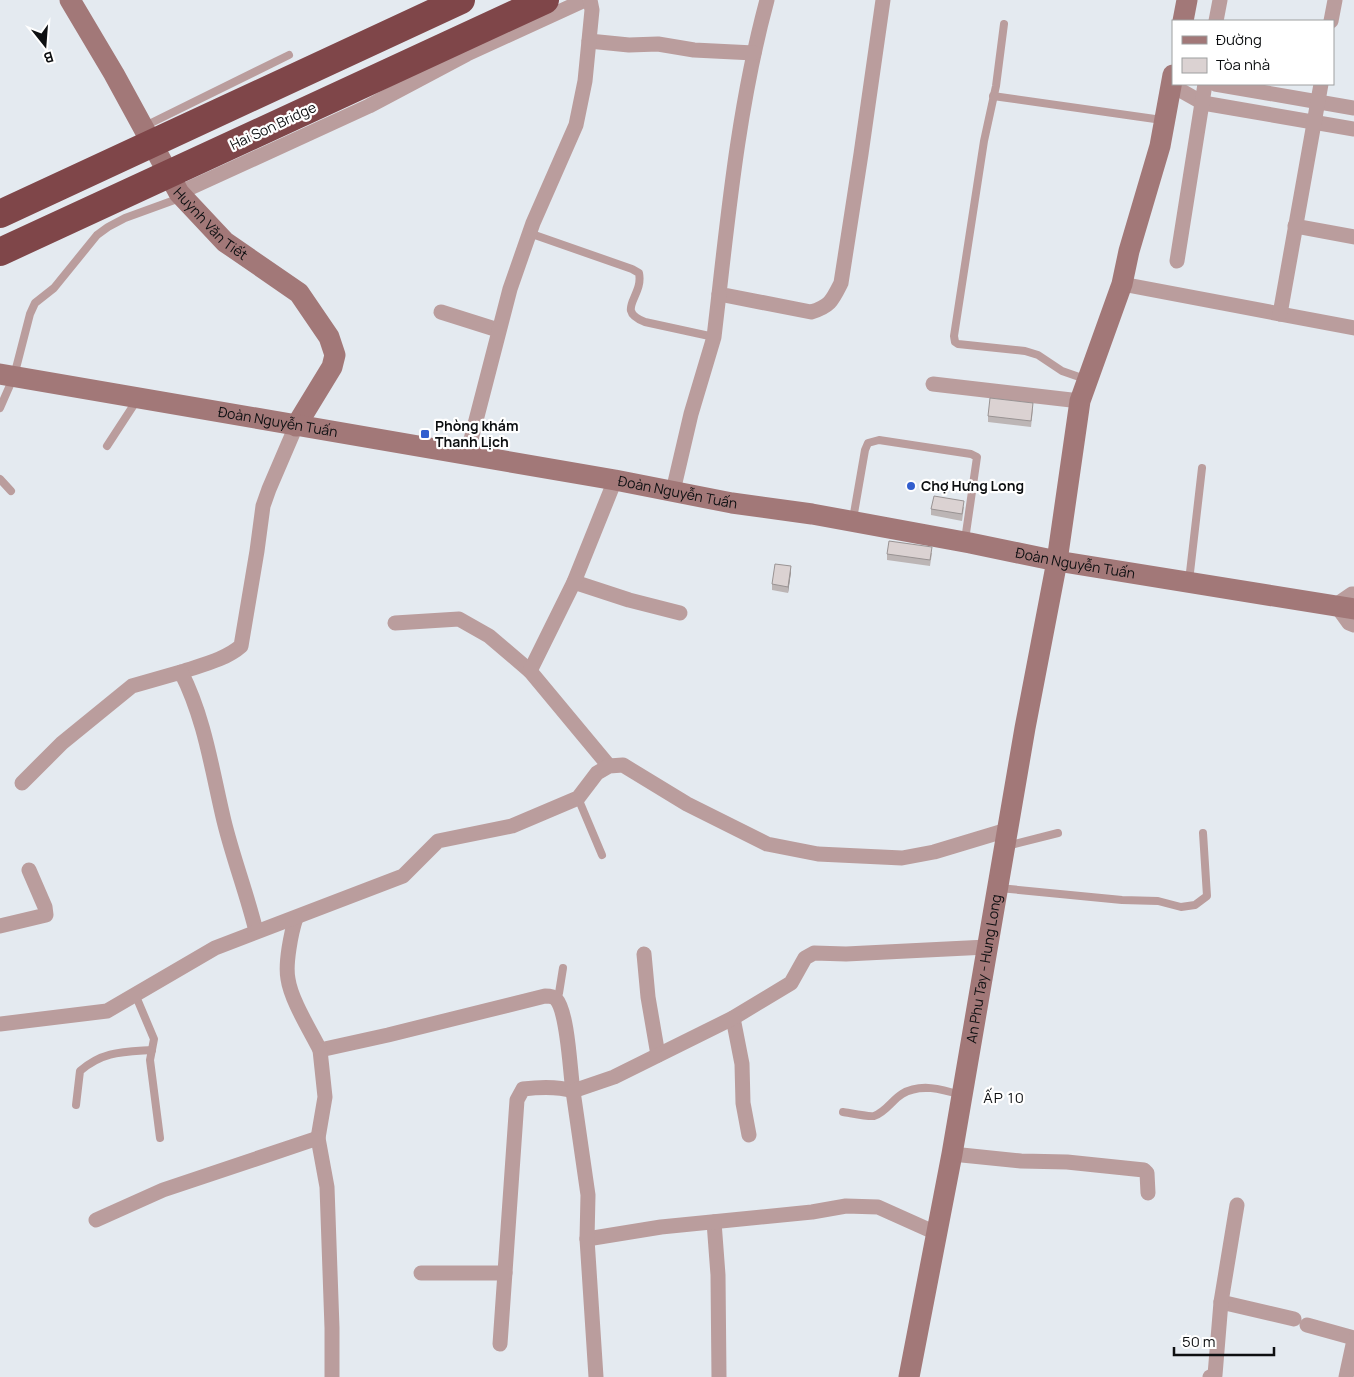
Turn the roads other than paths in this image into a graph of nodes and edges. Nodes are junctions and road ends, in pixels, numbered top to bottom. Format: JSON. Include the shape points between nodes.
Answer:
{"nodes":[{"id":1,"x":70,"y":0,"type":"edge"},
{"id":2,"x":461,"y":0,"type":"edge"},
{"id":3,"x":545,"y":0,"type":"edge"},
{"id":4,"x":585,"y":0,"type":"edge"},
{"id":5,"x":590,"y":0,"type":"edge"},
{"id":6,"x":767,"y":0,"type":"edge"},
{"id":7,"x":883,"y":0,"type":"edge"},
{"id":8,"x":1187,"y":0,"type":"edge"},
{"id":9,"x":1220,"y":0,"type":"edge"},
{"id":10,"x":1335,"y":0,"type":"edge"},
{"id":11,"x":1183,"y":20,"type":"edge"},
{"id":12,"x":1216,"y":20,"type":"edge"},
{"id":13,"x":1331,"y":20,"type":"edge"},
{"id":14,"x":1004,"y":24,"type":"dead end"},
{"id":15,"x":589,"y":41,"type":"junction"},
{"id":16,"x":754,"y":53,"type":"junction"},
{"id":17,"x":289,"y":55,"type":"dead end"},
{"id":18,"x":1176,"y":85,"type":"edge"},
{"id":19,"x":1182,"y":85,"type":"edge"},
{"id":20,"x":1205,"y":85,"type":"edge"},
{"id":21,"x":1221,"y":85,"type":"edge"},
{"id":22,"x":1320,"y":85,"type":"edge"},
{"id":23,"x":994,"y":96,"type":"junction"},
{"id":24,"x":1317,"y":102,"type":"junction"},
{"id":25,"x":1203,"y":103,"type":"junction"},
{"id":26,"x":1354,"y":108,"type":"edge"},
{"id":27,"x":1164,"y":120,"type":"junction"},
{"id":28,"x":1313,"y":122,"type":"junction"},
{"id":29,"x":143,"y":127,"type":"junction"},
{"id":30,"x":1354,"y":129,"type":"edge"},
{"id":31,"x":181,"y":195,"type":"junction"},
{"id":32,"x":0,"y":214,"type":"edge"},
{"id":33,"x":1296,"y":226,"type":"junction"},
{"id":34,"x":529,"y":233,"type":"junction"},
{"id":35,"x":1354,"y":237,"type":"edge"},
{"id":36,"x":0,"y":252,"type":"edge"},
{"id":37,"x":1177,"y":262,"type":"dead end"},
{"id":38,"x":1122,"y":284,"type":"junction"},
{"id":39,"x":719,"y":294,"type":"junction"},
{"id":40,"x":442,"y":312,"type":"dead end"},
{"id":41,"x":1280,"y":314,"type":"junction"},
{"id":42,"x":1354,"y":328,"type":"edge"},
{"id":43,"x":498,"y":330,"type":"junction"},
{"id":44,"x":714,"y":337,"type":"junction"},
{"id":45,"x":7,"y":375,"type":"edge"},
{"id":46,"x":1087,"y":380,"type":"junction"},
{"id":47,"x":933,"y":384,"type":"dead end"},
{"id":48,"x":138,"y":398,"type":"junction"},
{"id":49,"x":1080,"y":401,"type":"junction"},
{"id":50,"x":0,"y":408,"type":"edge"},
{"id":51,"x":296,"y":426,"type":"junction"},
{"id":52,"x":107,"y":446,"type":"dead end"},
{"id":53,"x":467,"y":455,"type":"junction"},
{"id":54,"x":1202,"y":468,"type":"dead end"},
{"id":55,"x":0,"y":479,"type":"edge"},
{"id":56,"x":615,"y":480,"type":"junction"},
{"id":57,"x":12,"y":491,"type":"dead end"},
{"id":58,"x":674,"y":491,"type":"junction"},
{"id":59,"x":852,"y":521,"type":"junction"},
{"id":60,"x":964,"y":542,"type":"junction"},
{"id":61,"x":1057,"y":561,"type":"junction"},
{"id":62,"x":1189,"y":581,"type":"junction"},
{"id":63,"x":574,"y":582,"type":"junction"},
{"id":64,"x":1354,"y":594,"type":"edge"},
{"id":65,"x":1345,"y":607,"type":"edge"},
{"id":66,"x":680,"y":613,"type":"dead end"},
{"id":67,"x":395,"y":623,"type":"dead end"},
{"id":68,"x":1354,"y":625,"type":"edge"},
{"id":69,"x":530,"y":670,"type":"junction"},
{"id":70,"x":181,"y":672,"type":"junction"},
{"id":71,"x":609,"y":766,"type":"junction"},
{"id":72,"x":22,"y":783,"type":"dead end"},
{"id":73,"x":578,"y":798,"type":"junction"},
{"id":74,"x":1058,"y":833,"type":"dead end"},
{"id":75,"x":1203,"y":833,"type":"dead end"},
{"id":76,"x":1006,"y":838,"type":"junction"},
{"id":77,"x":602,"y":855,"type":"dead end"},
{"id":78,"x":29,"y":870,"type":"dead end"},
{"id":79,"x":999,"y":888,"type":"junction"},
{"id":80,"x":296,"y":918,"type":"junction"},
{"id":81,"x":0,"y":926,"type":"edge"},
{"id":82,"x":256,"y":931,"type":"junction"},
{"id":83,"x":987,"y":947,"type":"junction"},
{"id":84,"x":644,"y":954,"type":"dead end"},
{"id":85,"x":563,"y":968,"type":"dead end"},
{"id":86,"x":136,"y":994,"type":"junction"},
{"id":87,"x":555,"y":999,"type":"junction"},
{"id":88,"x":733,"y":1018,"type":"junction"},
{"id":89,"x":0,"y":1024,"type":"edge"},
{"id":90,"x":152,"y":1050,"type":"junction"},
{"id":91,"x":320,"y":1050,"type":"junction"},
{"id":92,"x":658,"y":1055,"type":"junction"},
{"id":93,"x":573,"y":1091,"type":"junction"},
{"id":94,"x":962,"y":1096,"type":"junction"},
{"id":95,"x":76,"y":1105,"type":"dead end"},
{"id":96,"x":842,"y":1112,"type":"dead end"},
{"id":97,"x":749,"y":1136,"type":"dead end"},
{"id":98,"x":160,"y":1138,"type":"dead end"},
{"id":99,"x":318,"y":1138,"type":"junction"},
{"id":100,"x":952,"y":1154,"type":"junction"},
{"id":101,"x":1148,"y":1194,"type":"dead end"},
{"id":102,"x":1237,"y":1205,"type":"dead end"},
{"id":103,"x":96,"y":1220,"type":"dead end"},
{"id":104,"x":714,"y":1222,"type":"junction"},
{"id":105,"x":936,"y":1233,"type":"junction"},
{"id":106,"x":587,"y":1239,"type":"junction"},
{"id":107,"x":421,"y":1273,"type":"dead end"},
{"id":108,"x":505,"y":1273,"type":"junction"},
{"id":109,"x":1220,"y":1302,"type":"junction"},
{"id":110,"x":1354,"y":1339,"type":"edge"},
{"id":111,"x":500,"y":1344,"type":"dead end"},
{"id":112,"x":1217,"y":1376,"type":"edge"},
{"id":113,"x":332,"y":1377,"type":"edge"},
{"id":114,"x":596,"y":1377,"type":"edge"},
{"id":115,"x":719,"y":1377,"type":"edge"},
{"id":116,"x":910,"y":1377,"type":"edge"},
{"id":117,"x":1346,"y":1377,"type":"edge"}],
"edges":[{"from":1,"to":29,"type":"street","name":"Huỳnh Văn Tiết"},
{"from":2,"to":32,"type":"highway"},
{"from":3,"to":36,"type":"highway","name":"Hai Son Bridge"},
{"from":4,"to":31,"type":"street","via":[[467,54],[369,106]]},
{"from":5,"to":15,"type":"street"},
{"from":6,"to":16,"type":"street"},
{"from":7,"to":39,"type":"street","via":[[841,283],[833,298],[825,308],[811,312]]},
{"from":8,"to":11,"type":"street"},
{"from":9,"to":12,"type":"street"},
{"from":10,"to":13,"type":"street"},
{"from":14,"to":23,"type":"lane"},
{"from":15,"to":16,"type":"street"},
{"from":15,"to":34,"type":"street","via":[[576,125]]},
{"from":16,"to":39,"type":"street","via":[[730,196]]},
{"from":17,"to":29,"type":"lane"},
{"from":18,"to":27,"type":"street","name":"An Phu Tay - Hung Long"},
{"from":19,"to":25,"type":"street"},
{"from":20,"to":25,"type":"street"},
{"from":21,"to":24,"type":"street"},
{"from":22,"to":24,"type":"street"},
{"from":23,"to":27,"type":"lane"},
{"from":23,"to":46,"type":"lane","via":[[954,342],[1025,351]]},
{"from":24,"to":26,"type":"street"},
{"from":24,"to":28,"type":"street"},
{"from":25,"to":28,"type":"street"},
{"from":25,"to":37,"type":"street"},
{"from":27,"to":38,"type":"street","name":"An Phu Tay - Hung Long","via":[[1160,146]]},
{"from":28,"to":30,"type":"street"},
{"from":28,"to":33,"type":"street"},
{"from":29,"to":31,"type":"street","name":"Huỳnh Văn Tiết"},
{"from":31,"to":45,"type":"lane","via":[[125,218],[97,235],[54,288],[32,306]]},
{"from":31,"to":51,"type":"street","name":"Huỳnh Văn Tiết","via":[[225,242],[299,293],[333,345],[332,367]]},
{"from":33,"to":35,"type":"street"},
{"from":33,"to":41,"type":"street"},
{"from":34,"to":43,"type":"street"},
{"from":34,"to":44,"type":"lane","via":[[639,273],[637,292],[630,306],[634,318]]},
{"from":38,"to":41,"type":"street"},
{"from":38,"to":46,"type":"street","name":"An Phu Tay - Hung Long"},
{"from":39,"to":44,"type":"street"},
{"from":40,"to":43,"type":"street"},
{"from":41,"to":42,"type":"street"},
{"from":43,"to":53,"type":"street"},
{"from":44,"to":58,"type":"street","via":[[691,414]]},
{"from":45,"to":48,"type":"street","name":"Đoàn Nguyễn Tuấn"},
{"from":45,"to":50,"type":"lane"},
{"from":46,"to":49,"type":"street","name":"An Phu Tay - Hung Long"},
{"from":47,"to":49,"type":"street"},
{"from":48,"to":51,"type":"street","name":"Đoàn Nguyễn Tuấn"},
{"from":48,"to":52,"type":"lane"},
{"from":49,"to":61,"type":"street","name":"An Phu Tay - Hung Long"},
{"from":51,"to":53,"type":"street","name":"Đoàn Nguyễn Tuấn"},
{"from":51,"to":70,"type":"street","via":[[263,506],[241,646],[223,657]]},
{"from":53,"to":56,"type":"street","name":"Đoàn Nguyễn Tuấn"},
{"from":54,"to":62,"type":"lane"},
{"from":55,"to":57,"type":"lane"},
{"from":56,"to":58,"type":"street","name":"Đoàn Nguyễn Tuấn"},
{"from":56,"to":63,"type":"street"},
{"from":58,"to":59,"type":"street","name":"Đoàn Nguyễn Tuấn"},
{"from":59,"to":60,"type":"street","name":"Đoàn Nguyễn Tuấn"},
{"from":59,"to":60,"type":"lane","via":[[868,443],[879,440],[971,454],[977,457]]},
{"from":60,"to":61,"type":"street","name":"Đoàn Nguyễn Tuấn"},
{"from":61,"to":62,"type":"street","name":"Đoàn Nguyễn Tuấn"},
{"from":61,"to":76,"type":"street","name":"An Phu Tay - Hung Long"},
{"from":62,"to":65,"type":"street","name":"Đoàn Nguyễn Tuấn"},
{"from":63,"to":66,"type":"street"},
{"from":63,"to":69,"type":"street"},
{"from":64,"to":65,"type":"street"},
{"from":65,"to":68,"type":"street","via":[[1349,623]]},
{"from":67,"to":69,"type":"street","via":[[459,619],[489,636]]},
{"from":69,"to":71,"type":"street"},
{"from":70,"to":72,"type":"street","via":[[132,686],[62,743]]},
{"from":70,"to":82,"type":"street","via":[[203,728],[225,823]]},
{"from":71,"to":73,"type":"street","via":[[597,773]]},
{"from":71,"to":76,"type":"street","via":[[623,765],[687,804],[767,844],[818,854],[902,858]]},
{"from":73,"to":77,"type":"lane"},
{"from":73,"to":80,"type":"street","via":[[512,826],[438,841],[403,876]]},
{"from":74,"to":76,"type":"lane"},
{"from":75,"to":79,"type":"lane","via":[[1207,896],[1195,905],[1181,907],[1158,901]]},
{"from":76,"to":79,"type":"street","name":"An Phu Tay - Hung Long"},
{"from":78,"to":81,"type":"street","via":[[46,915]]},
{"from":79,"to":83,"type":"street","name":"An Phu Tay - Hung Long"},
{"from":80,"to":82,"type":"street"},
{"from":80,"to":91,"type":"street","via":[[289,947],[288,979]]},
{"from":82,"to":86,"type":"street","via":[[215,948]]},
{"from":83,"to":88,"type":"street","via":[[814,953],[805,958],[791,983]]},
{"from":83,"to":94,"type":"street","name":"An Phu Tay - Hung Long"},
{"from":84,"to":92,"type":"street"},
{"from":85,"to":87,"type":"lane"},
{"from":86,"to":89,"type":"street","via":[[107,1011]]},
{"from":86,"to":90,"type":"lane","via":[[152,1031]]},
{"from":87,"to":91,"type":"street","via":[[545,996]]},
{"from":87,"to":93,"type":"street","via":[[563,1016]]},
{"from":88,"to":92,"type":"street"},
{"from":88,"to":97,"type":"street","via":[[742,1064]]},
{"from":90,"to":95,"type":"lane","via":[[116,1052],[91,1062],[80,1071]]},
{"from":90,"to":98,"type":"lane","via":[[150,1060]]},
{"from":91,"to":99,"type":"street","via":[[325,1098]]},
{"from":92,"to":93,"type":"street","via":[[614,1077]]},
{"from":93,"to":106,"type":"street","via":[[588,1195]]},
{"from":93,"to":108,"type":"street","via":[[562,1088],[523,1089],[517,1100]]},
{"from":94,"to":96,"type":"lane","via":[[939,1088],[919,1089],[902,1094],[873,1116]]},
{"from":94,"to":100,"type":"street","name":"An Phu Tay - Hung Long"},
{"from":99,"to":103,"type":"street","via":[[163,1190]]},
{"from":99,"to":113,"type":"street","via":[[327,1188]]},
{"from":100,"to":101,"type":"street","via":[[1144,1170]]},
{"from":100,"to":105,"type":"street","name":"An Phu Tay - Hung Long"},
{"from":102,"to":109,"type":"street"},
{"from":104,"to":105,"type":"street","via":[[846,1206],[878,1207]]},
{"from":104,"to":106,"type":"street"},
{"from":104,"to":115,"type":"street"},
{"from":105,"to":116,"type":"street","name":"An Phu Tay - Hung Long"},
{"from":106,"to":114,"type":"street"},
{"from":107,"to":108,"type":"street"},
{"from":108,"to":111,"type":"street"},
{"from":109,"to":110,"type":"street"},
{"from":109,"to":112,"type":"street"},
{"from":110,"to":117,"type":"street"}]}
